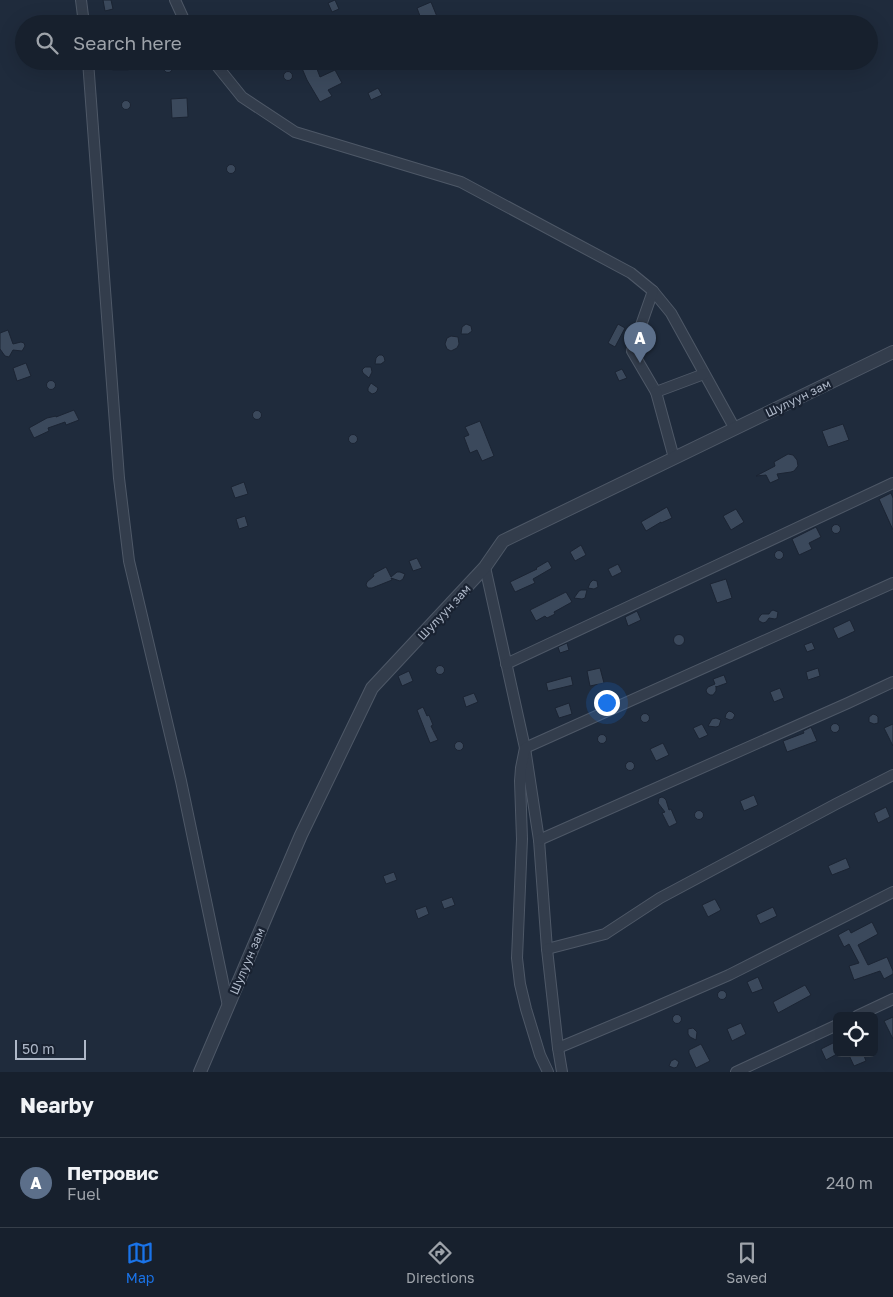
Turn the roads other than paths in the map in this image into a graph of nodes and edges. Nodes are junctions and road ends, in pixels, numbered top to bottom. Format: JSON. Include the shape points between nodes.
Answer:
{"nodes":[{"id":1,"x":82,"y":0,"type":"edge"},
{"id":2,"x":175,"y":0,"type":"edge"},
{"id":3,"x":83,"y":15,"type":"edge"},
{"id":4,"x":182,"y":15,"type":"edge"},
{"id":5,"x":89,"y":70,"type":"edge"},
{"id":6,"x":220,"y":70,"type":"edge"},
{"id":7,"x":653,"y":291,"type":"junction"},
{"id":8,"x":893,"y":352,"type":"edge"},
{"id":9,"x":704,"y":374,"type":"junction"},
{"id":10,"x":656,"y":392,"type":"junction"},
{"id":11,"x":735,"y":429,"type":"junction"},
{"id":12,"x":674,"y":458,"type":"junction"},
{"id":13,"x":893,"y":483,"type":"edge"},
{"id":14,"x":485,"y":567,"type":"junction"},
{"id":15,"x":893,"y":583,"type":"edge"},
{"id":16,"x":506,"y":664,"type":"junction"},
{"id":17,"x":893,"y":682,"type":"edge"},
{"id":18,"x":525,"y":748,"type":"junction"},
{"id":19,"x":893,"y":775,"type":"edge"},
{"id":20,"x":539,"y":840,"type":"junction"},
{"id":21,"x":893,"y":892,"type":"edge"},
{"id":22,"x":547,"y":949,"type":"junction"},
{"id":23,"x":893,"y":999,"type":"edge"},
{"id":24,"x":228,"y":1006,"type":"junction"},
{"id":25,"x":865,"y":1012,"type":"edge"},
{"id":26,"x":833,"y":1027,"type":"edge"},
{"id":27,"x":558,"y":1048,"type":"junction"},
{"id":28,"x":200,"y":1072,"type":"edge"},
{"id":29,"x":548,"y":1072,"type":"edge"},
{"id":30,"x":562,"y":1072,"type":"edge"},
{"id":31,"x":736,"y":1072,"type":"edge"}],
"edges":[{"from":1,"to":3,"type":"street"},
{"from":2,"to":4,"type":"street"},
{"from":5,"to":24,"type":"street","via":[[119,478],[129,561],[181,781]]},
{"from":6,"to":7,"type":"street","via":[[242,97],[295,132],[461,182],[631,273]]},
{"from":7,"to":9,"type":"street","via":[[671,313]]},
{"from":7,"to":10,"type":"street","via":[[632,351]]},
{"from":8,"to":11,"type":"street","name":"Шулуун зам"},
{"from":9,"to":10,"type":"street"},
{"from":9,"to":11,"type":"street"},
{"from":10,"to":12,"type":"street"},
{"from":11,"to":12,"type":"street","name":"Шулуун зам"},
{"from":12,"to":14,"type":"street","name":"Шулуун зам","via":[[503,541]]},
{"from":13,"to":16,"type":"street"},
{"from":14,"to":16,"type":"street"},
{"from":14,"to":24,"type":"street","name":"Шулуун зам","via":[[372,688],[301,835]]},
{"from":15,"to":18,"type":"street"},
{"from":16,"to":18,"type":"street"},
{"from":17,"to":20,"type":"street"},
{"from":18,"to":20,"type":"street"},
{"from":18,"to":29,"type":"street","via":[[520,781],[522,847],[517,958],[526,1009]]},
{"from":19,"to":22,"type":"street","via":[[660,898],[605,934]]},
{"from":20,"to":22,"type":"street"},
{"from":21,"to":27,"type":"street","via":[[729,975]]},
{"from":22,"to":27,"type":"street"},
{"from":23,"to":25,"type":"street"},
{"from":24,"to":28,"type":"street","name":"Шулуун зам"},
{"from":26,"to":31,"type":"street"},
{"from":27,"to":30,"type":"street"}]}
